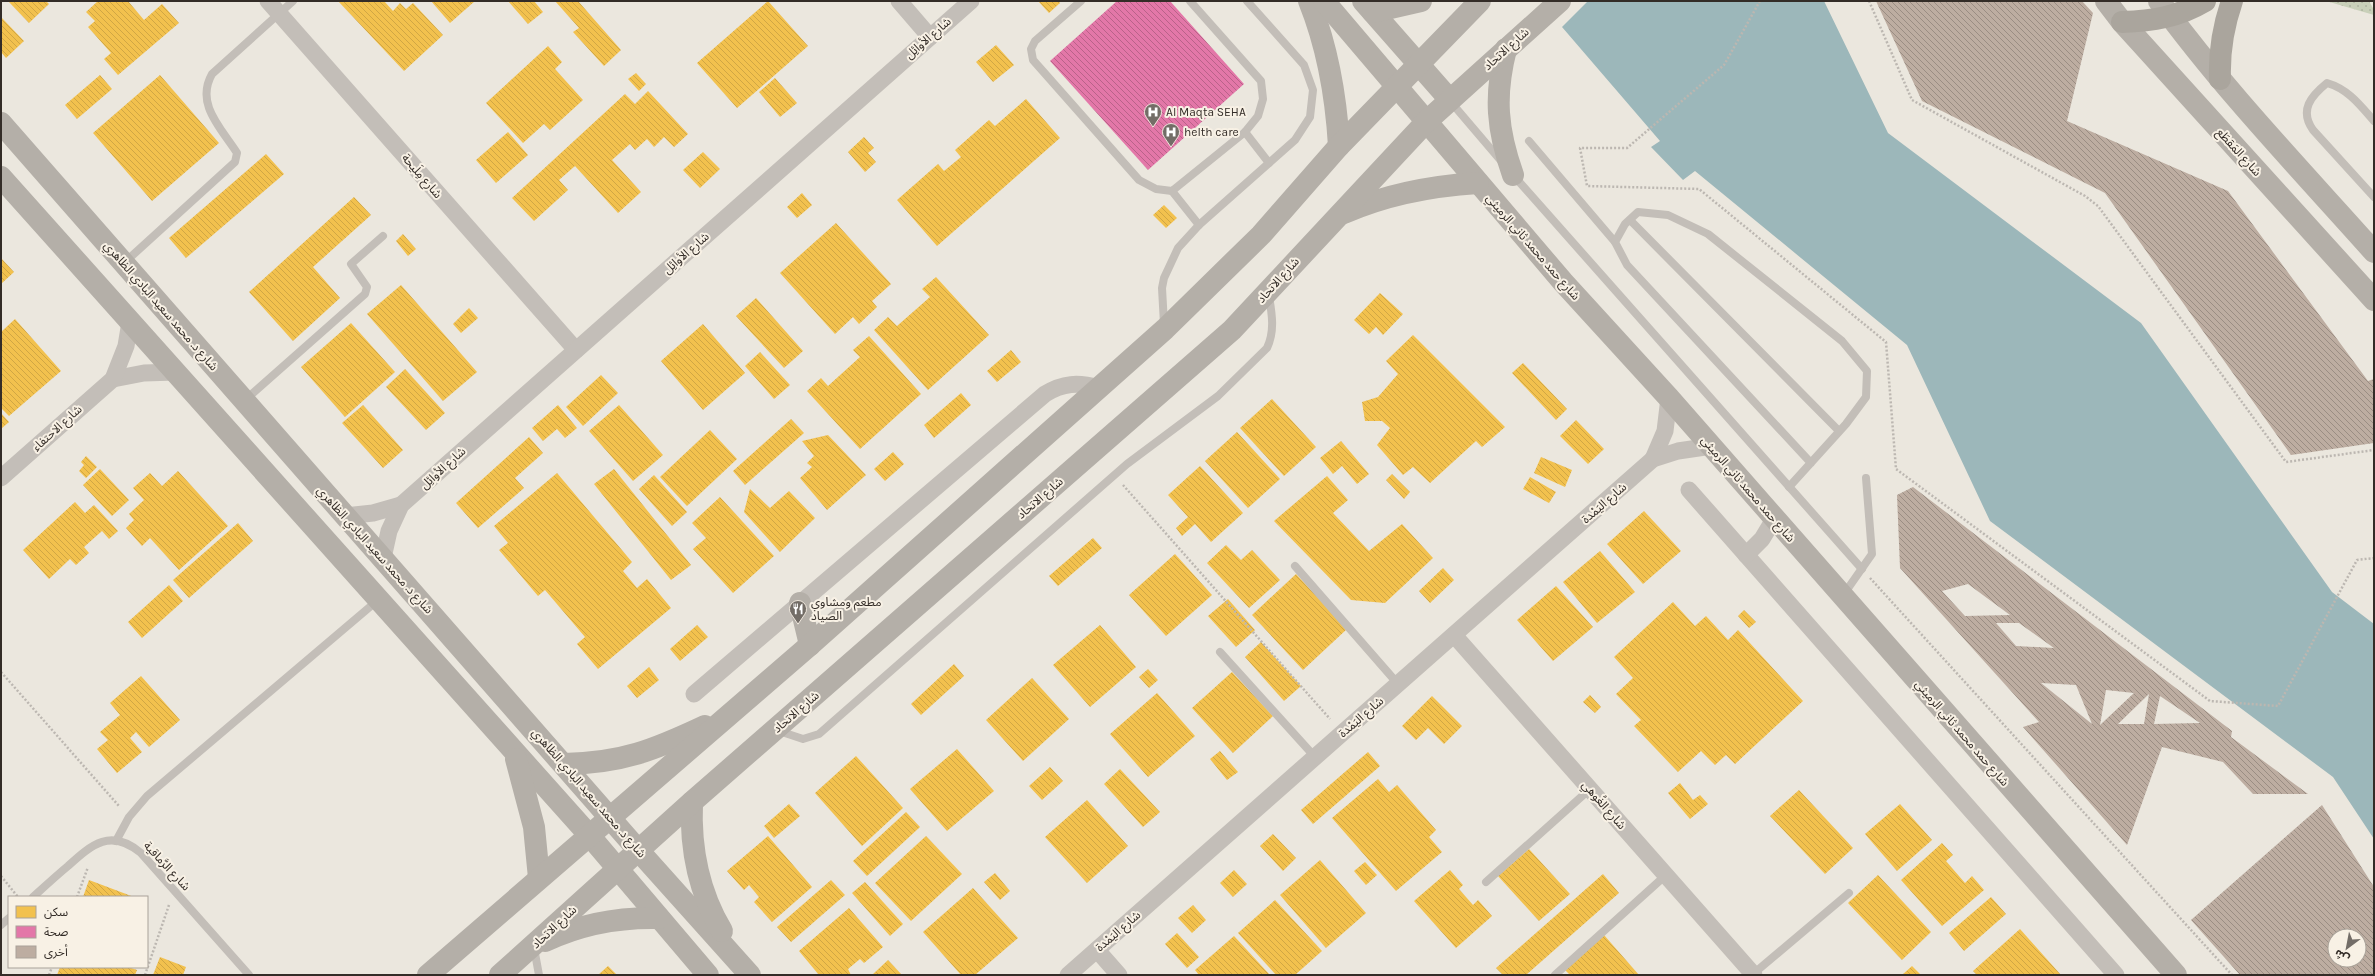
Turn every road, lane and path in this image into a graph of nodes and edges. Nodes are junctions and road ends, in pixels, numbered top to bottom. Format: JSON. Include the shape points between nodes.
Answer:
{"nodes":[{"id":1,"x":268,"y":1,"type":"edge"},
{"id":2,"x":293,"y":1,"type":"edge"},
{"id":3,"x":899,"y":1,"type":"edge"},
{"id":4,"x":971,"y":1,"type":"edge"},
{"id":5,"x":1081,"y":1,"type":"edge"},
{"id":6,"x":1190,"y":1,"type":"edge"},
{"id":7,"x":1247,"y":1,"type":"edge"},
{"id":8,"x":1309,"y":1,"type":"edge"},
{"id":9,"x":1324,"y":1,"type":"edge"},
{"id":10,"x":1421,"y":1,"type":"edge"},
{"id":11,"x":1480,"y":1,"type":"edge"},
{"id":12,"x":1760,"y":1,"type":"edge"},
{"id":13,"x":1869,"y":1,"type":"edge"},
{"id":14,"x":2106,"y":1,"type":"edge"},
{"id":15,"x":2205,"y":1,"type":"edge"},
{"id":16,"x":2232,"y":1,"type":"edge"},
{"id":17,"x":1556,"y":5,"type":"edge"},
{"id":18,"x":1368,"y":6,"type":"edge"},
{"id":19,"x":2164,"y":9,"type":"edge"},
{"id":20,"x":279,"y":14,"type":"junction"},
{"id":21,"x":2122,"y":22,"type":"junction"},
{"id":22,"x":930,"y":37,"type":"junction"},
{"id":23,"x":1506,"y":49,"type":"junction"},
{"id":24,"x":1419,"y":64,"type":"junction"},
{"id":25,"x":2220,"y":79,"type":"junction"},
{"id":26,"x":1398,"y":87,"type":"junction"},
{"id":27,"x":1450,"y":100,"type":"junction"},
{"id":28,"x":1427,"y":121,"type":"junction"},
{"id":29,"x":2374,"y":121,"type":"edge"},
{"id":30,"x":1,"y":124,"type":"edge"},
{"id":31,"x":1245,"y":132,"type":"junction"},
{"id":32,"x":1529,"y":141,"type":"dead end"},
{"id":33,"x":1339,"y":146,"type":"junction"},
{"id":34,"x":1627,"y":148,"type":"dead end"},
{"id":35,"x":1269,"y":163,"type":"junction"},
{"id":36,"x":1513,"y":175,"type":"junction"},
{"id":37,"x":1,"y":177,"type":"edge"},
{"id":38,"x":1478,"y":183,"type":"junction"},
{"id":39,"x":1172,"y":191,"type":"junction"},
{"id":40,"x":2374,"y":197,"type":"edge"},
{"id":41,"x":1338,"y":216,"type":"junction"},
{"id":42,"x":1630,"y":220,"type":"junction"},
{"id":43,"x":1199,"y":225,"type":"junction"},
{"id":44,"x":98,"y":233,"type":"junction"},
{"id":45,"x":383,"y":236,"type":"dead end"},
{"id":46,"x":1615,"y":242,"type":"junction"},
{"id":47,"x":2374,"y":252,"type":"edge"},
{"id":48,"x":73,"y":258,"type":"junction"},
{"id":49,"x":124,"y":263,"type":"junction"},
{"id":50,"x":1269,"y":291,"type":"junction"},
{"id":51,"x":2374,"y":300,"type":"edge"},
{"id":52,"x":130,"y":322,"type":"junction"},
{"id":53,"x":1165,"y":329,"type":"junction"},
{"id":54,"x":576,"y":350,"type":"junction"},
{"id":55,"x":176,"y":372,"type":"junction"},
{"id":56,"x":113,"y":379,"type":"junction"},
{"id":57,"x":1099,"y":388,"type":"junction"},
{"id":58,"x":1669,"y":398,"type":"junction"},
{"id":59,"x":244,"y":401,"type":"junction"},
{"id":60,"x":1839,"y":431,"type":"junction"},
{"id":61,"x":1712,"y":446,"type":"junction"},
{"id":62,"x":2374,"y":450,"type":"edge"},
{"id":63,"x":1653,"y":459,"type":"junction"},
{"id":64,"x":1811,"y":463,"type":"junction"},
{"id":65,"x":1115,"y":475,"type":"junction"},
{"id":66,"x":1,"y":478,"type":"edge"},
{"id":67,"x":1866,"y":478,"type":"dead end"},
{"id":68,"x":1789,"y":487,"type":"junction"},
{"id":69,"x":1689,"y":490,"type":"dead end"},
{"id":70,"x":401,"y":505,"type":"junction"},
{"id":71,"x":345,"y":516,"type":"junction"},
{"id":72,"x":1774,"y":520,"type":"junction"},
{"id":73,"x":1746,"y":555,"type":"junction"},
{"id":74,"x":383,"y":558,"type":"junction"},
{"id":75,"x":2374,"y":558,"type":"edge"},
{"id":76,"x":1295,"y":566,"type":"dead end"},
{"id":77,"x":1862,"y":569,"type":"junction"},
{"id":78,"x":1842,"y":597,"type":"junction"},
{"id":79,"x":378,"y":600,"type":"junction"},
{"id":80,"x":800,"y":603,"type":"junction"},
{"id":81,"x":1454,"y":635,"type":"junction"},
{"id":82,"x":810,"y":645,"type":"junction"},
{"id":83,"x":1220,"y":652,"type":"dead end"},
{"id":84,"x":1,"y":672,"type":"edge"},
{"id":85,"x":1398,"y":684,"type":"junction"},
{"id":86,"x":694,"y":694,"type":"dead end"},
{"id":87,"x":2210,"y":701,"type":"dead end"},
{"id":88,"x":730,"y":714,"type":"junction"},
{"id":89,"x":776,"y":730,"type":"junction"},
{"id":90,"x":1342,"y":733,"type":"junction"},
{"id":91,"x":514,"y":752,"type":"junction"},
{"id":92,"x":1315,"y":757,"type":"junction"},
{"id":93,"x":564,"y":764,"type":"junction"},
{"id":94,"x":1590,"y":789,"type":"junction"},
{"id":95,"x":692,"y":802,"type":"junction"},
{"id":96,"x":129,"y":817,"type":"junction"},
{"id":97,"x":610,"y":817,"type":"junction"},
{"id":98,"x":589,"y":835,"type":"junction"},
{"id":99,"x":116,"y":841,"type":"junction"},
{"id":100,"x":638,"y":850,"type":"junction"},
{"id":101,"x":617,"y":869,"type":"junction"},
{"id":102,"x":1666,"y":875,"type":"junction"},
{"id":103,"x":1,"y":876,"type":"edge"},
{"id":104,"x":539,"y":878,"type":"junction"},
{"id":105,"x":1486,"y":882,"type":"dead end"},
{"id":106,"x":174,"y":891,"type":"junction"},
{"id":107,"x":1849,"y":893,"type":"dead end"},
{"id":108,"x":17,"y":896,"type":"edge"},
{"id":109,"x":33,"y":896,"type":"edge"},
{"id":110,"x":659,"y":918,"type":"junction"},
{"id":111,"x":533,"y":946,"type":"junction"},
{"id":112,"x":1097,"y":950,"type":"junction"},
{"id":113,"x":148,"y":966,"type":"edge"},
{"id":114,"x":747,"y":971,"type":"edge"},
{"id":115,"x":1754,"y":974,"type":"edge"},
{"id":116,"x":249,"y":975,"type":"edge"},
{"id":117,"x":428,"y":975,"type":"edge"},
{"id":118,"x":500,"y":975,"type":"edge"},
{"id":119,"x":539,"y":975,"type":"edge"},
{"id":120,"x":708,"y":975,"type":"edge"},
{"id":121,"x":1068,"y":975,"type":"edge"},
{"id":122,"x":1120,"y":975,"type":"edge"},
{"id":123,"x":1555,"y":975,"type":"edge"},
{"id":124,"x":2116,"y":975,"type":"edge"},
{"id":125,"x":2176,"y":975,"type":"edge"},
{"id":126,"x":2232,"y":975,"type":"edge"}],
"edges":[{"from":1,"to":20,"type":"street","name":"شارع مِلَيحة"},
{"from":2,"to":20,"type":"lane"},
{"from":3,"to":22,"type":"street"},
{"from":4,"to":22,"type":"street","name":"شارع الأوائِل"},
{"from":5,"to":39,"type":"lane","via":[[1035,41],[1031,49],[1033,60],[1139,180],[1156,189]]},
{"from":6,"to":31,"type":"lane","via":[[1261,81],[1262,108]]},
{"from":7,"to":35,"type":"lane","via":[[1304,65],[1313,90],[1310,118],[1304,130]]},
{"from":8,"to":33,"type":"main road","via":[[1326,49],[1332,78]]},
{"from":9,"to":26,"type":"main road","name":"شارع حمد محمد ثاني الرميثي"},
{"from":10,"to":18,"type":"main road"},
{"from":11,"to":24,"type":"main road"},
{"from":12,"to":34,"type":"path","via":[[1724,65]]},
{"from":13,"to":62,"type":"path","via":[[1912,100],[2085,196],[2098,206],[2286,462]]},
{"from":14,"to":21,"type":"main road","name":"شارع المَقطَع"},
{"from":15,"to":19,"type":"highway","via":[[2189,10]]},
{"from":16,"to":25,"type":"highway","via":[[2219,50]]},
{"from":17,"to":23,"type":"main road","name":"شارع الاتحاد"},
{"from":18,"to":24,"type":"main road"},
{"from":19,"to":21,"type":"highway"},
{"from":19,"to":25,"type":"main road"},
{"from":20,"to":49,"type":"lane","via":[[212,74],[207,83],[206,104],[237,153],[235,162]]},
{"from":20,"to":54,"type":"street","name":"شارع مِلَيحة"},
{"from":21,"to":51,"type":"main road","name":"شارع المَقطَع"},
{"from":22,"to":54,"type":"street","name":"شارع الأوائِل"},
{"from":23,"to":27,"type":"main road","name":"شارع الاتحاد"},
{"from":23,"to":36,"type":"main road","via":[[1500,73],[1499,124],[1504,150]]},
{"from":24,"to":26,"type":"main road"},
{"from":24,"to":27,"type":"main road"},
{"from":25,"to":47,"type":"main road"},
{"from":26,"to":28,"type":"main road","name":"شارع حمد محمد ثاني الرميثي"},
{"from":26,"to":33,"type":"main road"},
{"from":27,"to":28,"type":"main road","name":"شارع الاتحاد"},
{"from":27,"to":36,"type":"lane"},
{"from":28,"to":38,"type":"main road","name":"شارع حمد محمد ثاني الرميثي"},
{"from":28,"to":41,"type":"main road","name":"شارع الاتحاد"},
{"from":29,"to":40,"type":"lane","via":[[2351,96],[2327,83],[2308,105],[2307,119],[2313,130]]},
{"from":30,"to":44,"type":"main road","name":"شارع د. محمد سعيد البادي الظاهري"},
{"from":31,"to":35,"type":"lane"},
{"from":31,"to":39,"type":"lane"},
{"from":32,"to":46,"type":"lane"},
{"from":33,"to":53,"type":"main road","via":[[1261,235]]},
{"from":35,"to":43,"type":"lane"},
{"from":36,"to":68,"type":"lane"},
{"from":37,"to":48,"type":"main road"},
{"from":38,"to":41,"type":"main road","via":[[1443,185],[1409,191]]},
{"from":38,"to":58,"type":"main road","name":"شارع حمد محمد ثاني الرميثي","via":[[1563,282]]},
{"from":39,"to":43,"type":"lane"},
{"from":41,"to":50,"type":"main road","name":"شارع الاتحاد"},
{"from":42,"to":46,"type":"lane"},
{"from":42,"to":60,"type":"lane"},
{"from":42,"to":60,"type":"lane","via":[[1638,212],[1668,215],[1708,234],[1842,341],[1867,372],[1866,397]]},
{"from":43,"to":53,"type":"lane","via":[[1178,248],[1167,267],[1162,288]]},
{"from":44,"to":48,"type":"main road"},
{"from":44,"to":49,"type":"main road","name":"شارع د. محمد سعيد البادي الظاهري"},
{"from":45,"to":59,"type":"lane","via":[[351,264],[367,287],[365,294]]},
{"from":46,"to":64,"type":"lane","via":[[1627,265]]},
{"from":48,"to":52,"type":"main road"},
{"from":49,"to":59,"type":"main road","name":"شارع د. محمد سعيد البادي الظاهري"},
{"from":50,"to":65,"type":"lane","via":[[1272,332],[1271,340],[1262,355],[1208,404]]},
{"from":50,"to":89,"type":"main road","name":"شارع الاتحاد","via":[[1232,330]]},
{"from":52,"to":55,"type":"main road"},
{"from":52,"to":56,"type":"street","name":"شارع الاحتفاء","via":[[126,346]]},
{"from":53,"to":57,"type":"main road"},
{"from":54,"to":70,"type":"street","name":"شارع الأوائِل"},
{"from":55,"to":56,"type":"street","via":[[144,373]]},
{"from":55,"to":79,"type":"main road"},
{"from":56,"to":66,"type":"street","name":"شارع الاحتفاء"},
{"from":57,"to":80,"type":"street","via":[[1071,383],[1044,394]]},
{"from":57,"to":82,"type":"main road"},
{"from":58,"to":61,"type":"main road","name":"شارع حمد محمد ثاني الرميثي"},
{"from":58,"to":63,"type":"street","name":"شارع اليَمْدة","via":[[1665,431]]},
{"from":59,"to":71,"type":"main road","name":"شارع د. محمد سعيد البادي الظاهري"},
{"from":60,"to":64,"type":"lane"},
{"from":61,"to":63,"type":"street","name":"شارع اليَمْدة","via":[[1678,451]]},
{"from":61,"to":72,"type":"main road","name":"شارع حمد محمد ثاني الرميثي"},
{"from":63,"to":81,"type":"street","name":"شارع اليَمْدة"},
{"from":64,"to":68,"type":"lane"},
{"from":65,"to":89,"type":"lane","via":[[822,732],[802,739]]},
{"from":65,"to":90,"type":"path"},
{"from":67,"to":77,"type":"lane","via":[[1872,554]]},
{"from":68,"to":77,"type":"lane"},
{"from":69,"to":73,"type":"street"},
{"from":70,"to":71,"type":"street","name":"شارع الأوائِل","via":[[373,513]]},
{"from":70,"to":74,"type":"street","name":"شارع الأوائِل","via":[[389,531]]},
{"from":71,"to":74,"type":"main road","name":"شارع د. محمد سعيد البادي الظاهري"},
{"from":72,"to":73,"type":"street","via":[[1762,539]]},
{"from":72,"to":78,"type":"main road","name":"شارع حمد محمد ثاني الرميثي"},
{"from":73,"to":124,"type":"street"},
{"from":74,"to":93,"type":"main road","name":"شارع د. محمد سعيد البادي الظاهري"},
{"from":75,"to":87,"type":"path","via":[[2357,560],[2278,706]]},
{"from":76,"to":85,"type":"lane"},
{"from":77,"to":78,"type":"lane"},
{"from":77,"to":126,"type":"path"},
{"from":78,"to":125,"type":"main road","name":"شارع حمد محمد ثاني الرميثي"},
{"from":79,"to":91,"type":"main road"},
{"from":79,"to":96,"type":"lane","via":[[147,796]]},
{"from":80,"to":82,"type":"main road"},
{"from":80,"to":86,"type":"street"},
{"from":81,"to":85,"type":"street","name":"شارع اليَمْدة"},
{"from":81,"to":94,"type":"street","name":"شارع الغُوهي"},
{"from":82,"to":88,"type":"main road"},
{"from":83,"to":92,"type":"lane"},
{"from":84,"to":96,"type":"path"},
{"from":85,"to":90,"type":"street","name":"شارع اليَمْدة"},
{"from":88,"to":93,"type":"main road","via":[[639,755],[593,764]]},
{"from":88,"to":97,"type":"main road"},
{"from":89,"to":95,"type":"main road","name":"شارع الاتحاد"},
{"from":90,"to":92,"type":"street","name":"شارع اليَمْدة"},
{"from":91,"to":98,"type":"main road"},
{"from":91,"to":104,"type":"main road","via":[[534,827]]},
{"from":92,"to":112,"type":"street","name":"شارع اليَمْدة"},
{"from":93,"to":97,"type":"main road","name":"شارع د. محمد سعيد البادي الظاهري"},
{"from":94,"to":102,"type":"street","name":"شارع الغُوهي"},
{"from":94,"to":105,"type":"lane"},
{"from":95,"to":100,"type":"main road","name":"شارع الاتحاد"},
{"from":95,"to":114,"type":"main road","via":[[694,855],[704,895],[713,915]]},
{"from":96,"to":99,"type":"lane"},
{"from":97,"to":98,"type":"main road"},
{"from":97,"to":100,"type":"main road","name":"شارع د. محمد سعيد البادي الظاهري"},
{"from":98,"to":101,"type":"main road"},
{"from":98,"to":104,"type":"main road"},
{"from":99,"to":106,"type":"lane","name":"شارع الرَّماقية","via":[[129,845],[141,853]]},
{"from":99,"to":109,"type":"lane","via":[[88,847]]},
{"from":100,"to":101,"type":"main road","name":"شارع الاتحاد"},
{"from":100,"to":114,"type":"main road","name":"شارع د. محمد سعيد البادي الظاهري"},
{"from":101,"to":110,"type":"main road"},
{"from":101,"to":111,"type":"main road","name":"شارع الاتحاد"},
{"from":102,"to":115,"type":"street","name":"شارع الغُوهي"},
{"from":102,"to":123,"type":"lane"},
{"from":103,"to":108,"type":"path"},
{"from":104,"to":117,"type":"main road"},
{"from":106,"to":113,"type":"path"},
{"from":106,"to":116,"type":"lane","name":"شارع الرَّماقية"},
{"from":107,"to":115,"type":"lane"},
{"from":110,"to":111,"type":"main road","via":[[608,921]]},
{"from":110,"to":120,"type":"main road"},
{"from":111,"to":118,"type":"main road","name":"شارع الاتحاد"},
{"from":111,"to":119,"type":"lane"},
{"from":112,"to":121,"type":"street","name":"شارع اليَمْدة"},
{"from":112,"to":122,"type":"street"}]}
